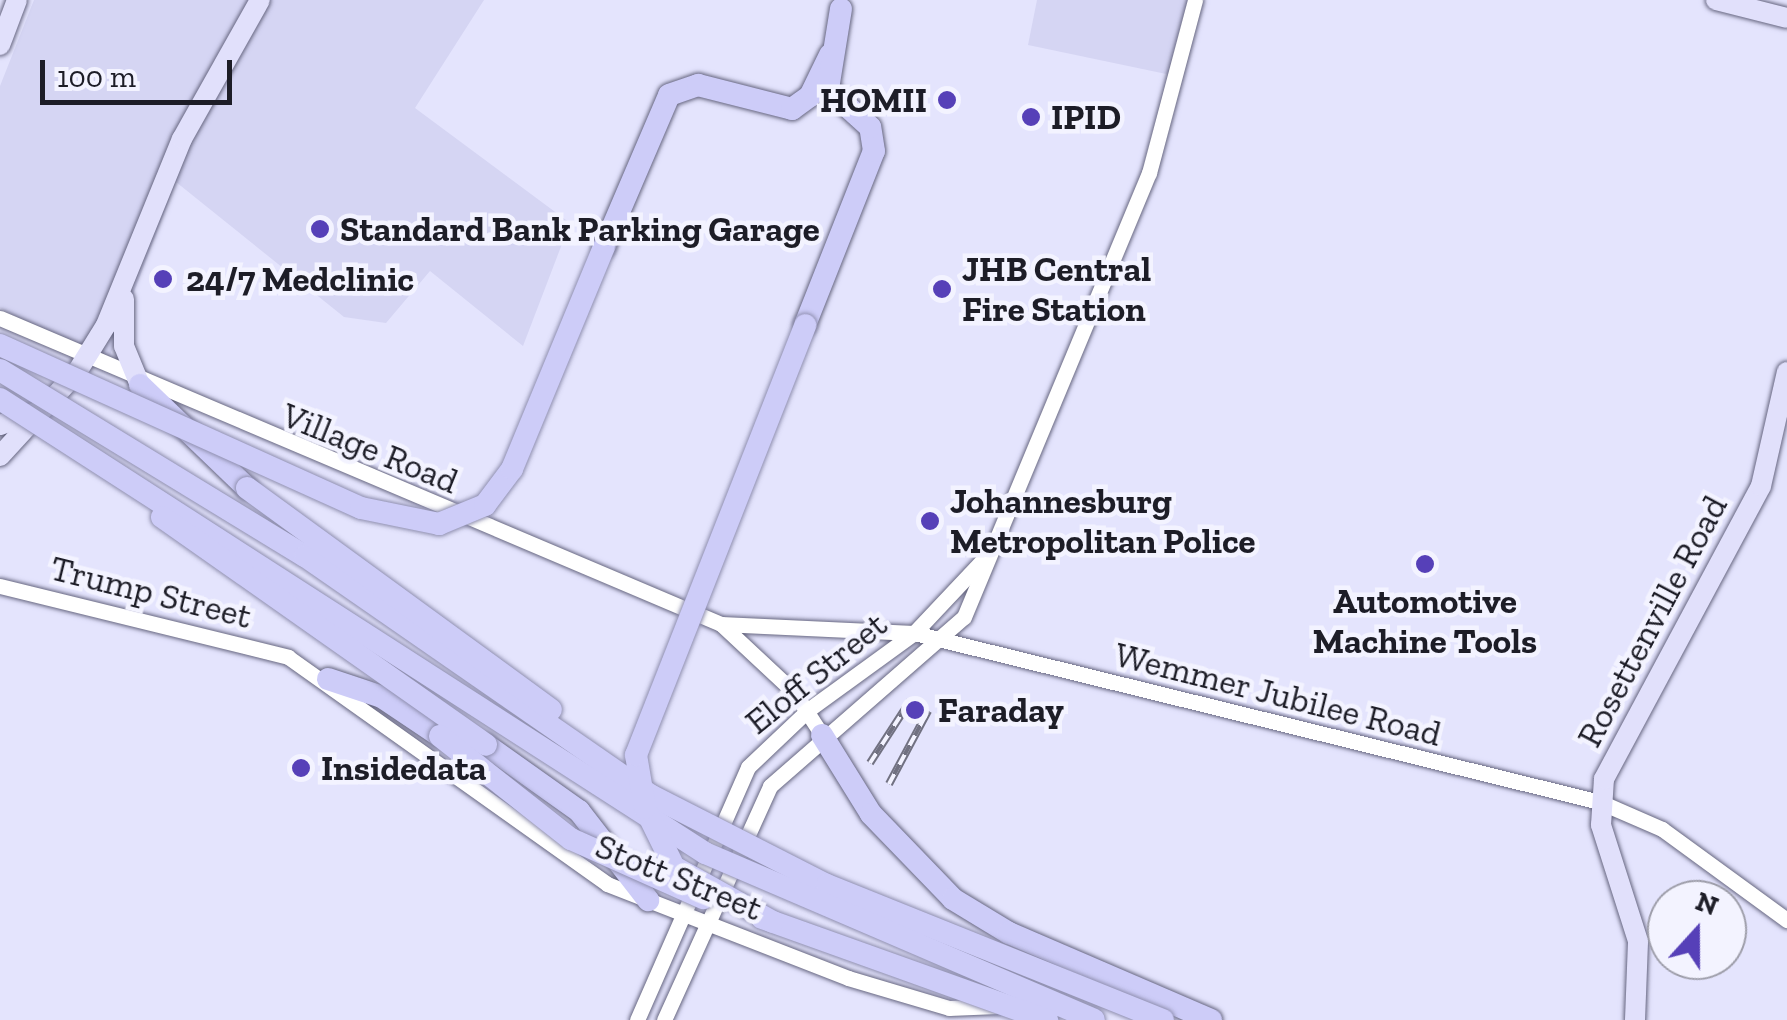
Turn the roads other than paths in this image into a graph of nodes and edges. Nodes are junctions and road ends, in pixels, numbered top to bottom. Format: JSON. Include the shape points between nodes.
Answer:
{"nodes":[{"id":1,"x":17,"y":0,"type":"edge"},
{"id":2,"x":260,"y":0,"type":"edge"},
{"id":3,"x":1195,"y":0,"type":"edge"},
{"id":4,"x":1716,"y":0,"type":"edge"},
{"id":5,"x":842,"y":4,"type":"edge"},
{"id":6,"x":1787,"y":18,"type":"edge"},
{"id":7,"x":0,"y":45,"type":"edge"},
{"id":8,"x":830,"y":54,"type":"junction"},
{"id":9,"x":135,"y":258,"type":"junction"},
{"id":10,"x":0,"y":318,"type":"edge"},
{"id":11,"x":0,"y":345,"type":"edge"},
{"id":12,"x":85,"y":361,"type":"junction"},
{"id":13,"x":0,"y":370,"type":"edge"},
{"id":14,"x":1787,"y":372,"type":"edge"},
{"id":15,"x":140,"y":385,"type":"junction"},
{"id":16,"x":20,"y":406,"type":"edge"},
{"id":17,"x":0,"y":426,"type":"edge"},
{"id":18,"x":0,"y":456,"type":"edge"},
{"id":19,"x":986,"y":555,"type":"junction"},
{"id":20,"x":0,"y":586,"type":"edge"},
{"id":21,"x":721,"y":624,"type":"junction"},
{"id":22,"x":914,"y":632,"type":"junction"},
{"id":23,"x":942,"y":641,"type":"junction"},
{"id":24,"x":288,"y":657,"type":"joint"},
{"id":25,"x":328,"y":679,"type":"junction"},
{"id":26,"x":808,"y":710,"type":"junction"},
{"id":27,"x":822,"y":735,"type":"junction"},
{"id":28,"x":1600,"y":802,"type":"junction"},
{"id":29,"x":730,"y":838,"type":"junction"},
{"id":30,"x":648,"y":900,"type":"junction"},
{"id":31,"x":678,"y":911,"type":"junction"},
{"id":32,"x":1787,"y":920,"type":"edge"},
{"id":33,"x":773,"y":922,"type":"junction"},
{"id":34,"x":708,"y":924,"type":"junction"},
{"id":35,"x":637,"y":1020,"type":"edge"},
{"id":36,"x":664,"y":1020,"type":"edge"},
{"id":37,"x":1046,"y":1020,"type":"edge"},
{"id":38,"x":1094,"y":1020,"type":"edge"},
{"id":39,"x":1103,"y":1020,"type":"edge"},
{"id":40,"x":1163,"y":1020,"type":"edge"},
{"id":41,"x":1211,"y":1020,"type":"edge"},
{"id":42,"x":1635,"y":1020,"type":"edge"}],
"edges":[{"from":1,"to":7,"type":"main road"},
{"from":2,"to":9,"type":"main road","via":[[182,139]]},
{"from":3,"to":19,"type":"street","name":"Eloff Street","via":[[1149,173]]},
{"from":4,"to":6,"type":"main road"},
{"from":5,"to":8,"type":"highway"},
{"from":8,"to":11,"type":"highway","bridge":true,"via":[[810,96],[792,109],[698,85],[669,95],[512,469],[486,505],[439,524],[376,514]]},
{"from":8,"to":33,"type":"highway","bridge":true,"via":[[828,89],[870,127],[874,151],[636,755],[645,808],[674,866]]},
{"from":9,"to":12,"type":"main road"},
{"from":9,"to":15,"type":"main road","via":[[121,325]]},
{"from":10,"to":12,"type":"street","name":"Village Road"},
{"from":12,"to":15,"type":"street","name":"Village Road"},
{"from":12,"to":16,"type":"main road"},
{"from":13,"to":29,"type":"highway","bridge":true,"via":[[134,446],[600,763]]},
{"from":14,"to":28,"type":"main road","name":"Rosettenville Road","via":[[1761,486],[1612,757]]},
{"from":15,"to":21,"type":"street","name":"Village Road"},
{"from":15,"to":29,"type":"highway","bridge":true,"via":[[246,488]]},
{"from":16,"to":17,"type":"main road"},
{"from":16,"to":18,"type":"main road"},
{"from":16,"to":30,"type":"highway","bridge":true,"via":[[579,812]]},
{"from":16,"to":38,"type":"highway","bridge":true,"via":[[705,853]]},
{"from":19,"to":22,"type":"street","name":"Eloff Street"},
{"from":19,"to":23,"type":"street","name":"Eloff Street","via":[[964,616]]},
{"from":20,"to":24,"type":"street","name":"Trump Street"},
{"from":21,"to":22,"type":"street","name":"Wemmer Jubilee Road"},
{"from":21,"to":26,"type":"street"},
{"from":22,"to":23,"type":"street","name":"Wemmer Jubilee Road"},
{"from":22,"to":26,"type":"street","name":"Eloff Street"},
{"from":23,"to":27,"type":"street","name":"Eloff Street"},
{"from":23,"to":28,"type":"street","name":"Wemmer Jubilee Road"},
{"from":24,"to":25,"type":"street","name":"Stott Street"},
{"from":25,"to":30,"type":"street","name":"Stott Street","via":[[570,865]]},
{"from":25,"to":33,"type":"highway","bridge":true,"via":[[382,697],[591,851]]},
{"from":26,"to":27,"type":"street"},
{"from":26,"to":31,"type":"street","name":"Eloff Street","via":[[748,768]]},
{"from":27,"to":34,"type":"street","name":"Eloff Street","via":[[754,811]]},
{"from":27,"to":41,"type":"highway","via":[[871,814],[981,919]]},
{"from":28,"to":32,"type":"street","name":"Wemmer Jubilee Road","via":[[1662,828]]},
{"from":28,"to":42,"type":"main road","name":"Rosettenville Road","via":[[1638,941]]},
{"from":29,"to":40,"type":"highway","bridge":true},
{"from":30,"to":31,"type":"street","name":"Stott Street"},
{"from":31,"to":34,"type":"street","name":"Stott Street"},
{"from":31,"to":35,"type":"street","name":"Eloff Street"},
{"from":33,"to":37,"type":"highway","bridge":true},
{"from":34,"to":36,"type":"street","name":"Eloff Street"},
{"from":34,"to":39,"type":"street","name":"Stott Street","via":[[949,1008]]}]}
